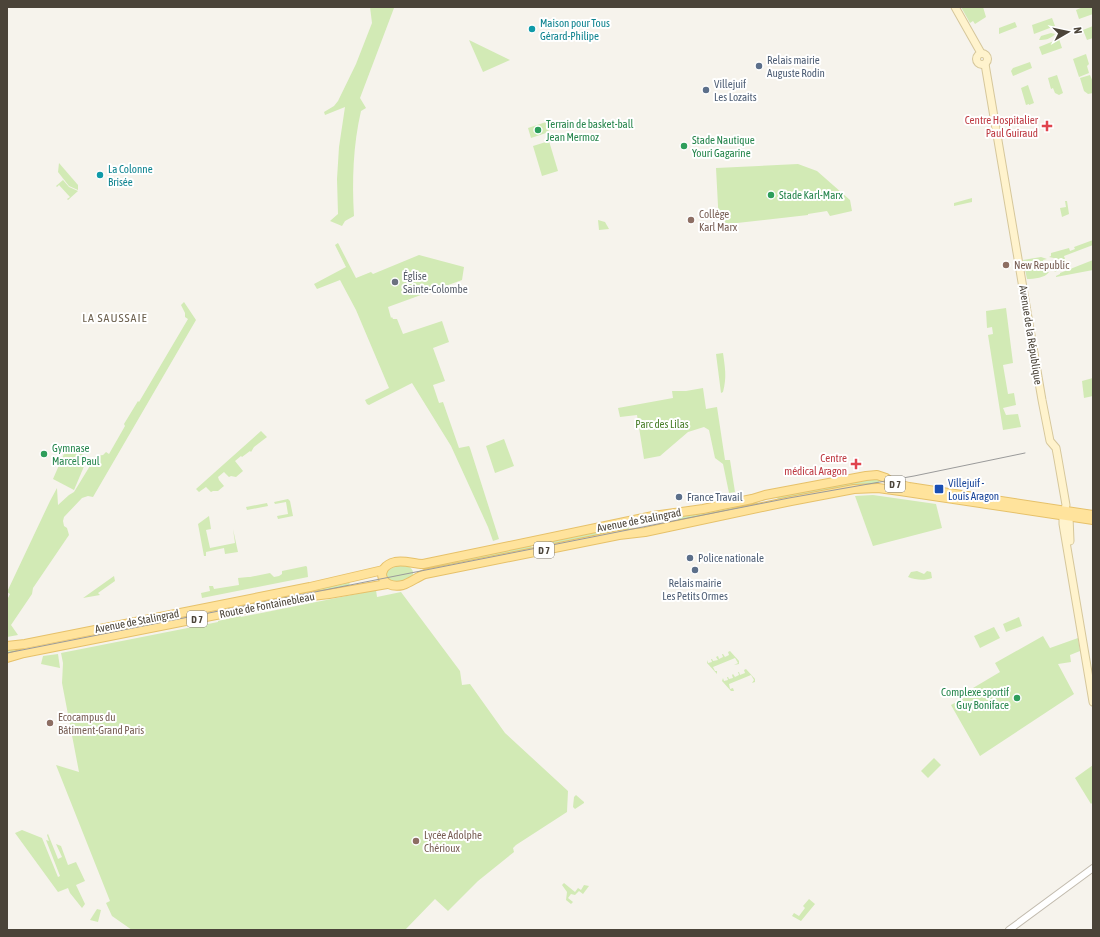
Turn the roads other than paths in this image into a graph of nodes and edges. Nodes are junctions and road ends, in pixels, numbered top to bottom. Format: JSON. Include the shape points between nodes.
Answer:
{"nodes":[{"id":1,"x":955,"y":7,"type":"edge"},
{"id":2,"x":1065,"y":514,"type":"junction"},
{"id":3,"x":1093,"y":515,"type":"edge"},
{"id":4,"x":1093,"y":520,"type":"edge"},
{"id":5,"x":411,"y":563,"type":"junction"},
{"id":6,"x":383,"y":570,"type":"junction"},
{"id":7,"x":412,"y":581,"type":"junction"},
{"id":8,"x":387,"y":584,"type":"junction"},
{"id":9,"x":7,"y":646,"type":"edge"},
{"id":10,"x":7,"y":658,"type":"edge"},
{"id":11,"x":1093,"y":702,"type":"edge"},
{"id":12,"x":1093,"y":868,"type":"edge"},
{"id":13,"x":1009,"y":930,"type":"edge"}],
"edges":[{"from":1,"to":2,"type":"main road","name":"Avenue de la République","via":[[981,53],[977,60],[985,64],[1035,360],[1050,441],[1056,448],[1066,505]]},
{"from":2,"to":3,"type":"main road","number":"D 7"},
{"from":2,"to":4,"type":"main road","number":"D 7"},
{"from":2,"to":5,"type":"main road","name":"Avenue de Stalingrad","number":"D 7","via":[[909,487],[877,475],[703,509],[653,516],[423,564]]},
{"from":2,"to":7,"type":"main road","name":"Avenue de Stalingrad","number":"D 7","via":[[900,490],[854,489],[424,574]]},
{"from":2,"to":11,"type":"main road","name":"Avenue de la République","via":[[1063,524]]},
{"from":5,"to":6,"type":"main road","number":"D 7","via":[[395,562]]},
{"from":5,"to":7,"type":"main road","via":[[416,567]]},
{"from":6,"to":8,"type":"main road","via":[[383,578]]},
{"from":6,"to":9,"type":"main road","name":"Avenue de Stalingrad","number":"D 7"},
{"from":7,"to":8,"type":"main road","number":"D 7","via":[[400,586]]},
{"from":8,"to":10,"type":"main road","name":"Route de Fontainebleau","number":"D 7","via":[[312,596]]},
{"from":12,"to":13,"type":"street"}]}
